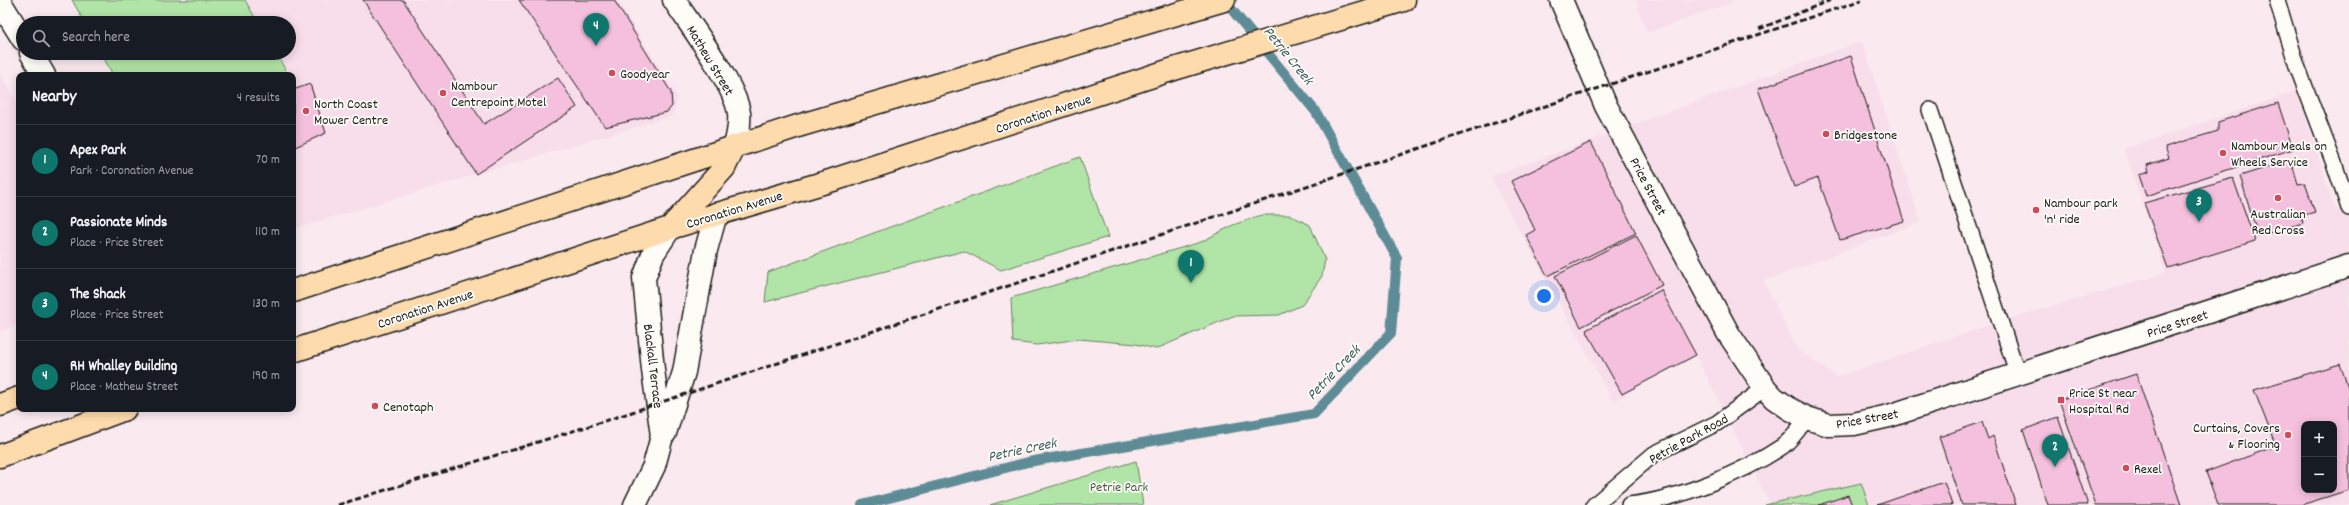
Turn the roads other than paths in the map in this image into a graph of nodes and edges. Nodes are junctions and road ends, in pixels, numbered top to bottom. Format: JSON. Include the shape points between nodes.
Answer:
{"nodes":[{"id":1,"x":674,"y":0,"type":"edge"},
{"id":2,"x":1224,"y":0,"type":"edge"},
{"id":3,"x":1561,"y":0,"type":"edge"},
{"id":4,"x":2277,"y":0,"type":"edge"},
{"id":5,"x":0,"y":2,"type":"edge"},
{"id":6,"x":1399,"y":2,"type":"edge"},
{"id":7,"x":16,"y":27,"type":"edge"},
{"id":8,"x":35,"y":60,"type":"edge"},
{"id":9,"x":42,"y":72,"type":"edge"},
{"id":10,"x":1930,"y":110,"type":"dead end"},
{"id":11,"x":735,"y":146,"type":"junction"},
{"id":12,"x":2349,"y":208,"type":"edge"},
{"id":13,"x":716,"y":214,"type":"junction"},
{"id":14,"x":670,"y":228,"type":"junction"},
{"id":15,"x":2349,"y":266,"type":"edge"},
{"id":16,"x":296,"y":291,"type":"edge"},
{"id":17,"x":296,"y":350,"type":"edge"},
{"id":18,"x":2018,"y":375,"type":"junction"},
{"id":19,"x":1765,"y":388,"type":"junction"},
{"id":20,"x":16,"y":399,"type":"edge"},
{"id":21,"x":0,"y":405,"type":"edge"},
{"id":22,"x":117,"y":412,"type":"edge"},
{"id":23,"x":1807,"y":418,"type":"junction"},
{"id":24,"x":660,"y":447,"type":"junction"},
{"id":25,"x":0,"y":456,"type":"edge"},
{"id":26,"x":635,"y":505,"type":"edge"},
{"id":27,"x":1594,"y":505,"type":"edge"},
{"id":28,"x":1628,"y":505,"type":"edge"}],
"edges":[{"from":1,"to":11,"type":"street","name":"Mathew Street","via":[[727,82],[736,101],[739,125]]},
{"from":2,"to":11,"type":"main road"},
{"from":3,"to":19,"type":"street","name":"Price Street","via":[[1606,106],[1728,333]]},
{"from":4,"to":12,"type":"lane","via":[[2296,66]]},
{"from":5,"to":7,"type":"street"},
{"from":6,"to":13,"type":"main road","name":"Coronation Avenue","via":[[1174,69],[879,165]]},
{"from":8,"to":9,"type":"street"},
{"from":10,"to":18,"type":"lane"},
{"from":11,"to":13,"type":"main road"},
{"from":11,"to":14,"type":"main road","via":[[724,168]]},
{"from":11,"to":16,"type":"main road"},
{"from":13,"to":14,"type":"main road","name":"Coronation Avenue"},
{"from":13,"to":24,"type":"street","via":[[706,250],[684,372]]},
{"from":14,"to":17,"type":"main road","name":"Coronation Avenue"},
{"from":14,"to":24,"type":"street","name":"Blackall Terrace","via":[[656,249],[644,278],[653,370],[662,425]]},
{"from":15,"to":18,"type":"street","name":"Price Street"},
{"from":18,"to":23,"type":"street","name":"Price Street","via":[[1889,416],[1854,424],[1829,425]]},
{"from":19,"to":23,"type":"street","name":"Price Street","via":[[1774,398]]},
{"from":19,"to":27,"type":"lane","name":"Petrie Park Road","via":[[1717,423],[1654,454]]},
{"from":20,"to":21,"type":"main road"},
{"from":22,"to":25,"type":"main road"},
{"from":23,"to":28,"type":"lane","via":[[1784,445],[1721,478],[1663,499]]},
{"from":24,"to":26,"type":"street","name":"Blackall Terrace"}]}
